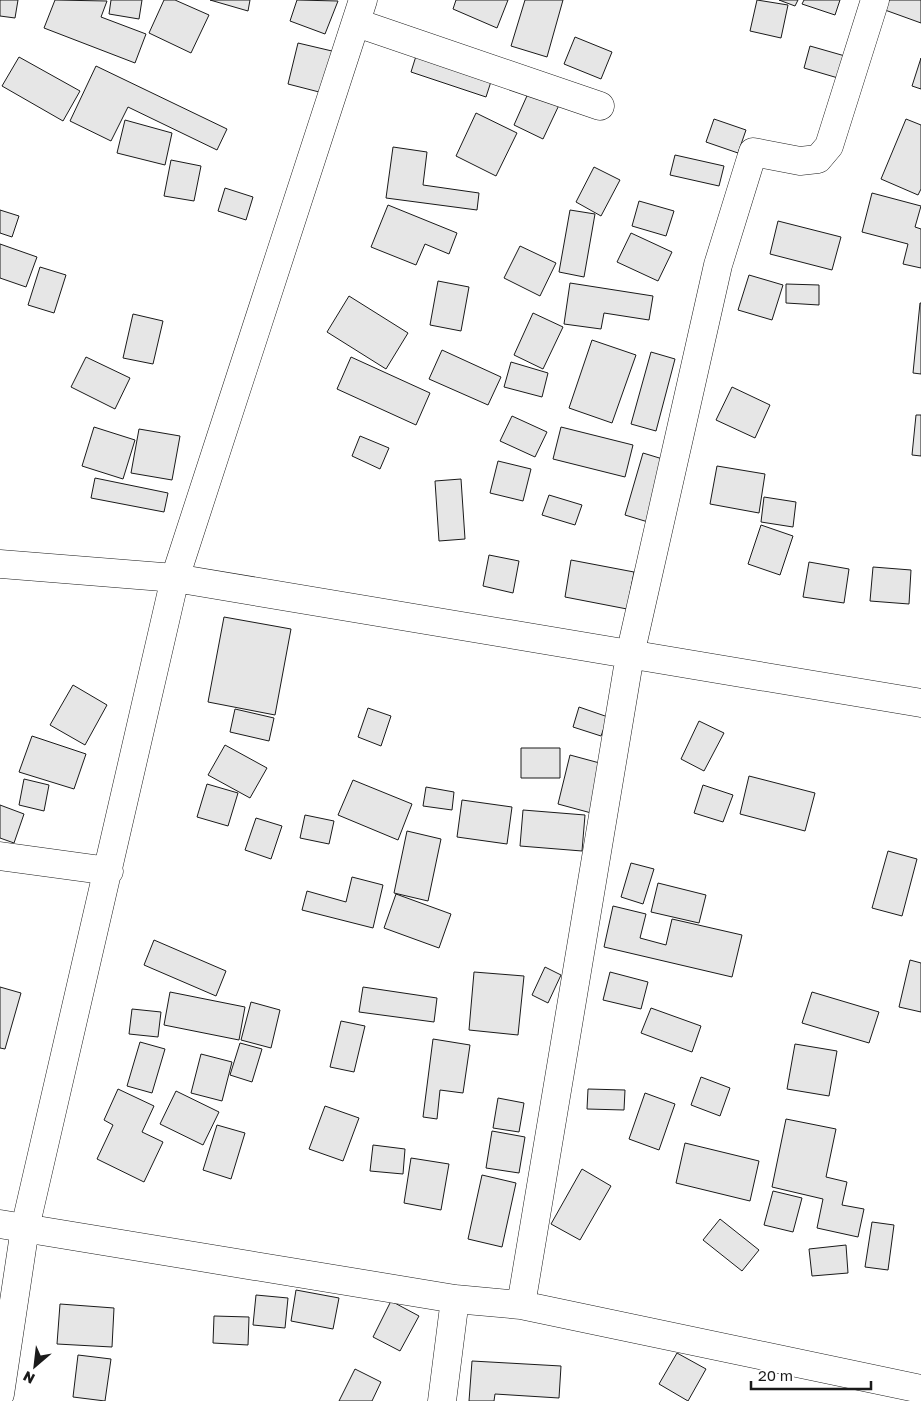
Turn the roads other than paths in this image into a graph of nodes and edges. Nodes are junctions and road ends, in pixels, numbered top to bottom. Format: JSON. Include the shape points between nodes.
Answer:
{"nodes":[{"id":1,"x":875,"y":0,"type":"edge"},
{"id":2,"x":360,"y":11,"type":"edge"},
{"id":3,"x":600,"y":106,"type":"dead end"},
{"id":4,"x":0,"y":564,"type":"edge"},
{"id":5,"x":175,"y":578,"type":"junction"},
{"id":6,"x":630,"y":655,"type":"junction"},
{"id":7,"x":921,"y":703,"type":"edge"},
{"id":8,"x":0,"y":856,"type":"edge"},
{"id":9,"x":109,"y":871,"type":"junction"},
{"id":10,"x":12,"y":1226,"type":"edge"},
{"id":11,"x":455,"y":1299,"type":"junction"},
{"id":12,"x":521,"y":1305,"type":"junction"},
{"id":13,"x":921,"y":1389,"type":"edge"},
{"id":14,"x":0,"y":1394,"type":"edge"},
{"id":15,"x":442,"y":1401,"type":"edge"}],
"edges":[{"from":1,"to":6,"type":"street","via":[[829,146],[818,159],[800,161],[753,152],[718,265]]},
{"from":2,"to":3,"type":"street"},
{"from":2,"to":5,"type":"street"},
{"from":4,"to":5,"type":"street"},
{"from":5,"to":6,"type":"street"},
{"from":5,"to":9,"type":"street"},
{"from":6,"to":7,"type":"street"},
{"from":6,"to":12,"type":"street"},
{"from":8,"to":9,"type":"street"},
{"from":9,"to":10,"type":"street"},
{"from":10,"to":11,"type":"street"},
{"from":10,"to":14,"type":"street"},
{"from":11,"to":12,"type":"street"},
{"from":11,"to":15,"type":"street"},
{"from":12,"to":13,"type":"street"}]}
